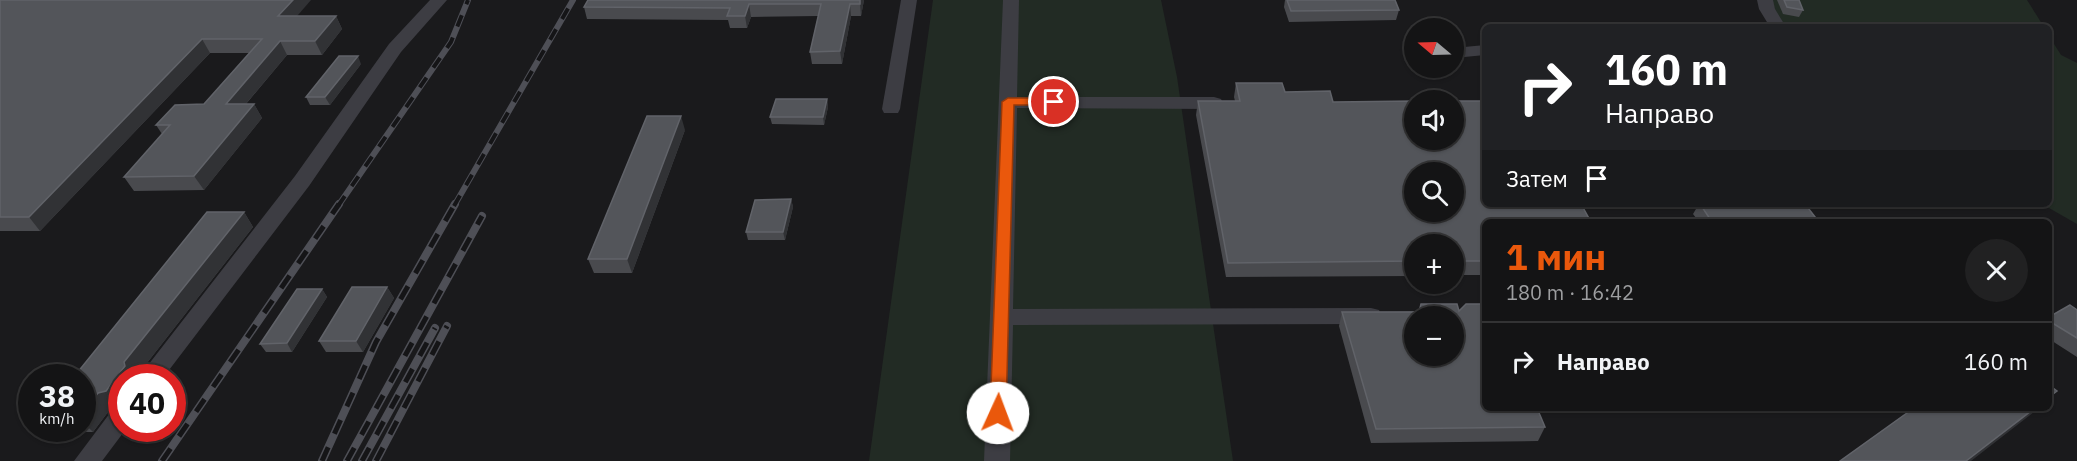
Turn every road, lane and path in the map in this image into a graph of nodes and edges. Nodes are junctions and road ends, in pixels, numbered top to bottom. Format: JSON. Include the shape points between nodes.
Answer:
{"nodes":[{"id":1,"x":439,"y":0,"type":"edge"},
{"id":2,"x":909,"y":0,"type":"edge"},
{"id":3,"x":1011,"y":0,"type":"edge"},
{"id":4,"x":1765,"y":0,"type":"edge"},
{"id":5,"x":1776,"y":24,"type":"edge"},
{"id":6,"x":1482,"y":50,"type":"edge"},
{"id":7,"x":1464,"y":52,"type":"edge"},
{"id":8,"x":1008,"y":102,"type":"junction"},
{"id":9,"x":1214,"y":103,"type":"edge"},
{"id":10,"x":891,"y":109,"type":"dead end"},
{"id":11,"x":1389,"y":316,"type":"edge"},
{"id":12,"x":1002,"y":317,"type":"junction"},
{"id":13,"x":161,"y":364,"type":"edge"},
{"id":14,"x":108,"y":434,"type":"edge"},
{"id":15,"x":87,"y":461,"type":"edge"},
{"id":16,"x":996,"y":461,"type":"edge"}],
"edges":[{"from":1,"to":13,"type":"street","via":[[395,48],[302,181]]},
{"from":2,"to":10,"type":"street"},
{"from":3,"to":8,"type":"street"},
{"from":4,"to":5,"type":"street"},
{"from":6,"to":7,"type":"street"},
{"from":8,"to":9,"type":"street"},
{"from":8,"to":12,"type":"street"},
{"from":11,"to":12,"type":"street"},
{"from":12,"to":16,"type":"street"},
{"from":14,"to":15,"type":"street"}]}
